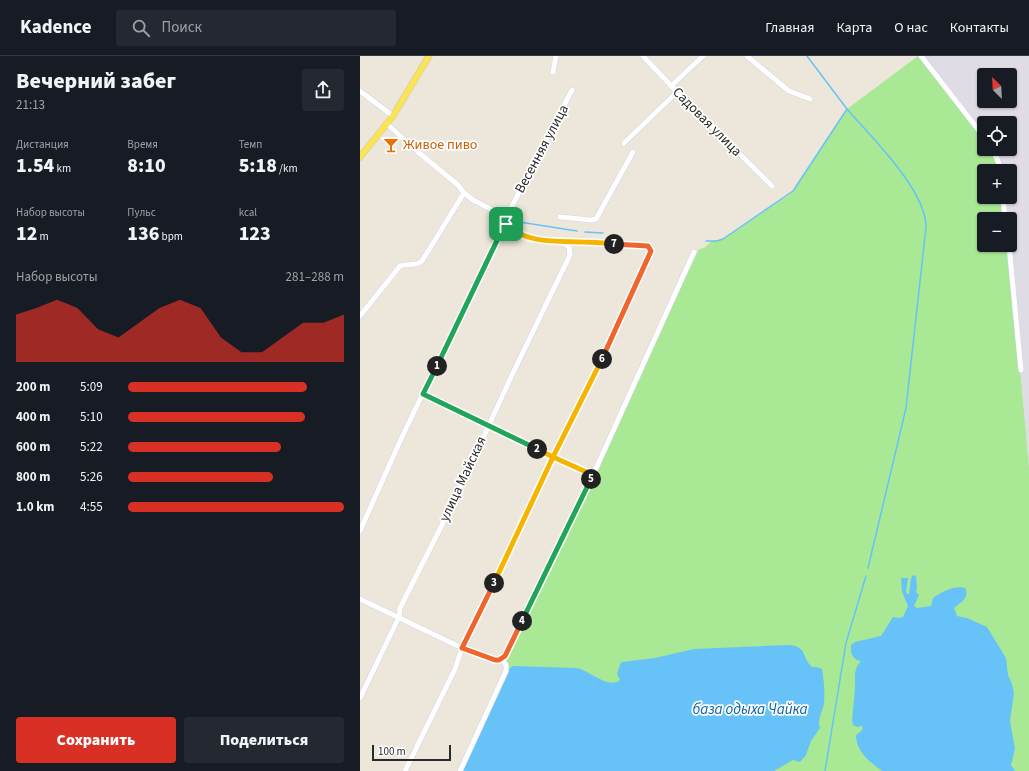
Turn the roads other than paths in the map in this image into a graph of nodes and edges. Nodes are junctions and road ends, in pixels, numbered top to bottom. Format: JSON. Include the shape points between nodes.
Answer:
{"nodes":[{"id":1,"x":429,"y":56,"type":"edge"},
{"id":2,"x":556,"y":56,"type":"edge"},
{"id":3,"x":643,"y":56,"type":"edge"},
{"id":4,"x":703,"y":56,"type":"edge"},
{"id":5,"x":747,"y":56,"type":"edge"},
{"id":6,"x":921,"y":56,"type":"edge"},
{"id":7,"x":553,"y":72,"type":"dead end"},
{"id":8,"x":671,"y":86,"type":"junction"},
{"id":9,"x":572,"y":90,"type":"dead end"},
{"id":10,"x":360,"y":91,"type":"edge"},
{"id":11,"x":677,"y":92,"type":"junction"},
{"id":12,"x":810,"y":99,"type":"dead end"},
{"id":13,"x":393,"y":116,"type":"junction"},
{"id":14,"x":387,"y":124,"type":"junction"},
{"id":15,"x":977,"y":128,"type":"edge"},
{"id":16,"x":624,"y":143,"type":"dead end"},
{"id":17,"x":633,"y":152,"type":"dead end"},
{"id":18,"x":360,"y":157,"type":"edge"},
{"id":19,"x":772,"y":186,"type":"dead end"},
{"id":20,"x":464,"y":193,"type":"junction"},
{"id":21,"x":504,"y":213,"type":"junction"},
{"id":22,"x":560,"y":217,"type":"dead end"},
{"id":23,"x":506,"y":224,"type":"junction"},
{"id":24,"x":562,"y":242,"type":"junction"},
{"id":25,"x":694,"y":252,"type":"dead end"},
{"id":26,"x":1010,"y":252,"type":"edge"},
{"id":27,"x":360,"y":316,"type":"edge"},
{"id":28,"x":1021,"y":370,"type":"dead end"},
{"id":29,"x":423,"y":394,"type":"junction"},
{"id":30,"x":488,"y":425,"type":"junction"},
{"id":31,"x":553,"y":457,"type":"junction"},
{"id":32,"x":593,"y":475,"type":"junction"},
{"id":33,"x":360,"y":530,"type":"edge"},
{"id":34,"x":360,"y":599,"type":"edge"},
{"id":35,"x":399,"y":617,"type":"junction"},
{"id":36,"x":462,"y":648,"type":"junction"},
{"id":37,"x":502,"y":659,"type":"junction"},
{"id":38,"x":360,"y":698,"type":"edge"},
{"id":39,"x":405,"y":771,"type":"edge"},
{"id":40,"x":460,"y":771,"type":"edge"}],
"edges":[{"from":1,"to":13,"type":"main road"},
{"from":2,"to":7,"type":"street"},
{"from":3,"to":8,"type":"street","name":"Садовая улица"},
{"from":4,"to":8,"type":"street"},
{"from":5,"to":12,"type":"street","via":[[789,91]]},
{"from":6,"to":15,"type":"street"},
{"from":8,"to":11,"type":"street","name":"Садовая улица"},
{"from":9,"to":21,"type":"street","name":"Весенняя улица","via":[[511,208]]},
{"from":10,"to":13,"type":"street"},
{"from":11,"to":16,"type":"street"},
{"from":11,"to":19,"type":"street","name":"Садовая улица"},
{"from":13,"to":14,"type":"main road"},
{"from":14,"to":18,"type":"main road"},
{"from":14,"to":20,"type":"street"},
{"from":17,"to":22,"type":"street","via":[[596,219]]},
{"from":20,"to":21,"type":"street","via":[[486,207],[500,214]]},
{"from":20,"to":27,"type":"street","via":[[422,261],[418,264],[400,266]]},
{"from":21,"to":23,"type":"street"},
{"from":23,"to":24,"type":"street","via":[[531,237]]},
{"from":23,"to":29,"type":"street"},
{"from":24,"to":30,"type":"street","name":"улица Майская","via":[[569,247],[570,255]]},
{"from":24,"to":31,"type":"street","via":[[648,246],[651,251],[589,387]]},
{"from":25,"to":32,"type":"street"},
{"from":26,"to":28,"type":"street"},
{"from":29,"to":30,"type":"street"},
{"from":29,"to":33,"type":"street"},
{"from":30,"to":31,"type":"street"},
{"from":30,"to":35,"type":"street","name":"улица Майская","via":[[455,499],[400,608]]},
{"from":31,"to":32,"type":"street"},
{"from":31,"to":36,"type":"street"},
{"from":32,"to":37,"type":"street"},
{"from":34,"to":35,"type":"street"},
{"from":35,"to":36,"type":"street"},
{"from":35,"to":38,"type":"street","name":"улица Майская"},
{"from":36,"to":37,"type":"street","via":[[495,660]]},
{"from":36,"to":39,"type":"street","via":[[455,669]]},
{"from":37,"to":40,"type":"street","via":[[506,671]]}]}
